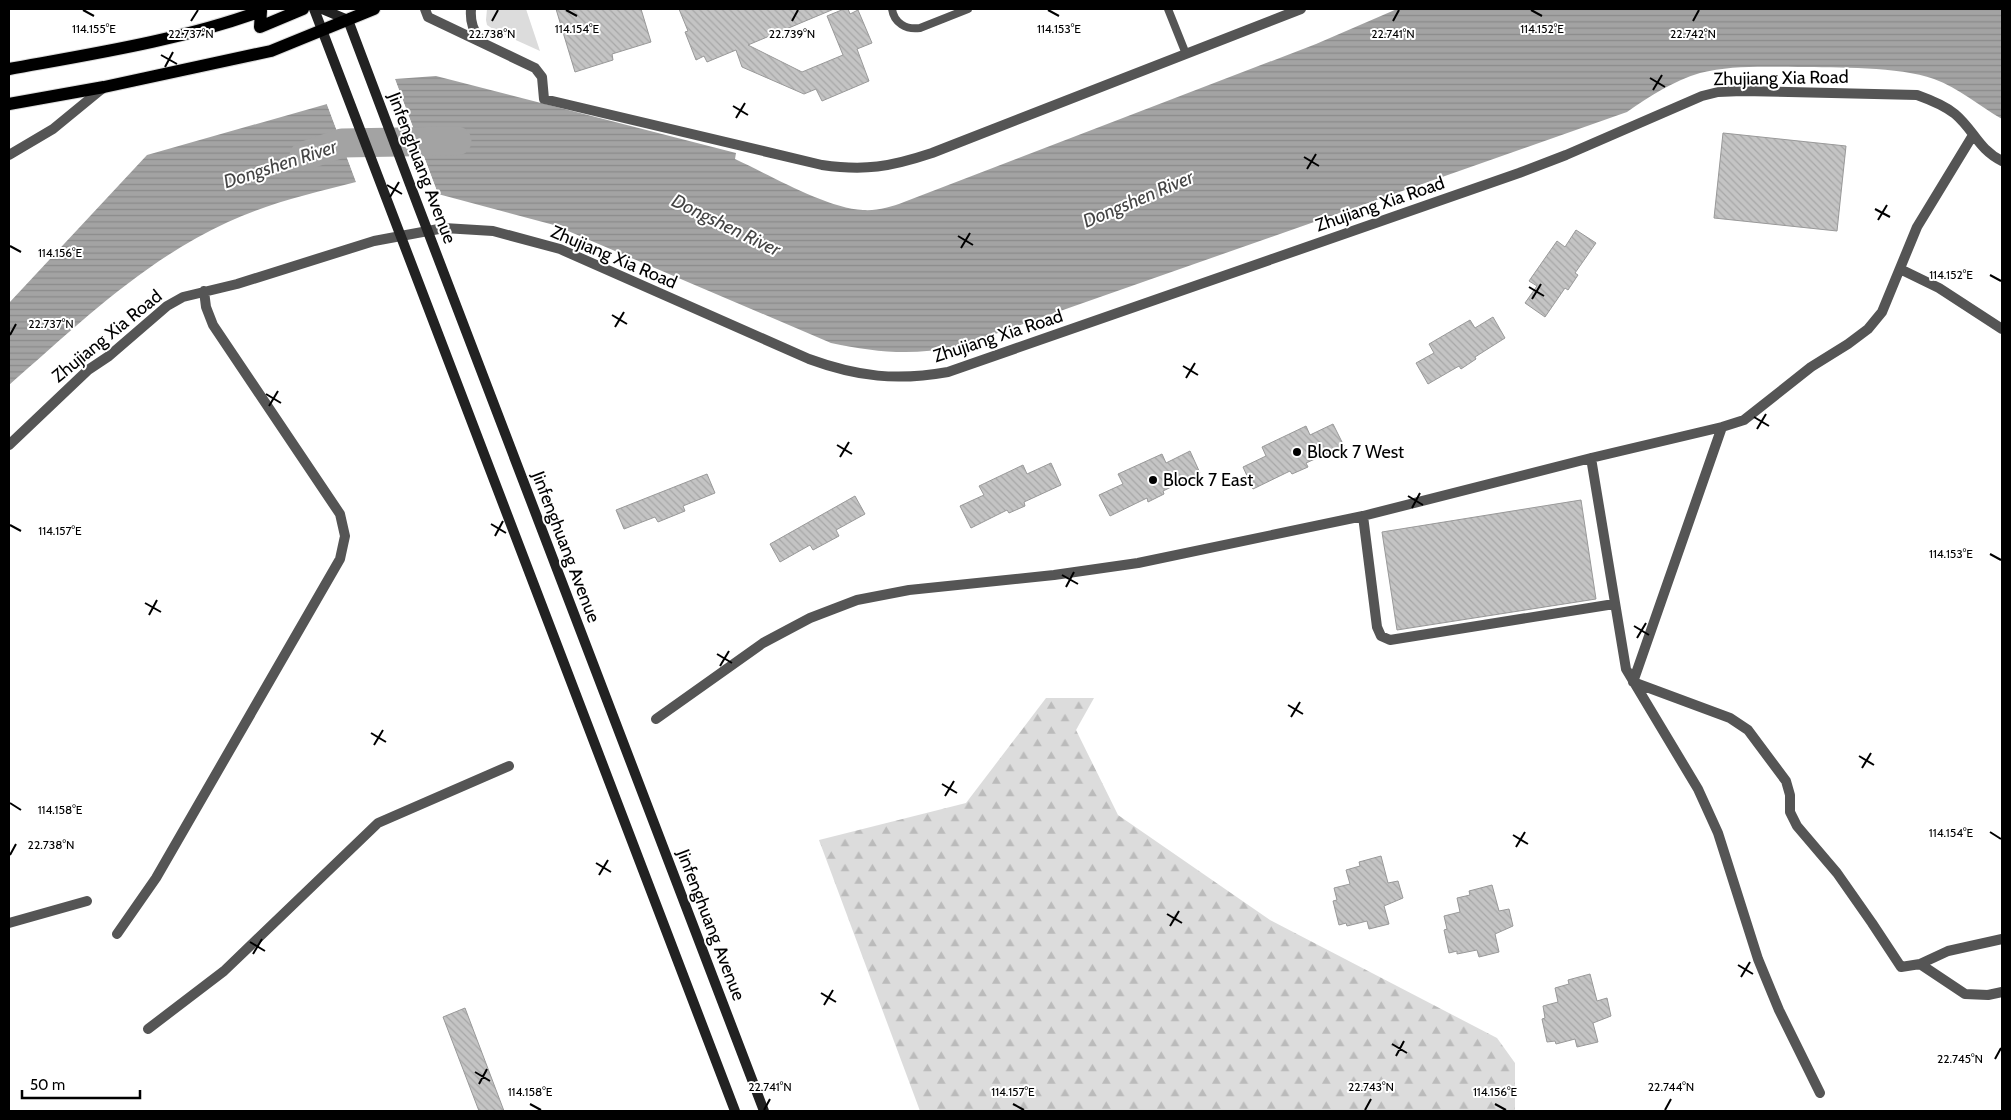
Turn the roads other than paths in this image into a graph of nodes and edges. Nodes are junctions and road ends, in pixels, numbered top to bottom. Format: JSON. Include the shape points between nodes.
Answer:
{"nodes":[{"id":1,"x":303,"y":9,"type":"edge"},
{"id":2,"x":314,"y":9,"type":"edge"},
{"id":3,"x":322,"y":9,"type":"edge"},
{"id":4,"x":374,"y":9,"type":"edge"},
{"id":5,"x":425,"y":9,"type":"edge"},
{"id":6,"x":472,"y":9,"type":"edge"},
{"id":7,"x":892,"y":9,"type":"edge"},
{"id":8,"x":968,"y":9,"type":"edge"},
{"id":9,"x":1168,"y":9,"type":"edge"},
{"id":10,"x":1301,"y":9,"type":"edge"},
{"id":11,"x":348,"y":20,"type":"junction"},
{"id":12,"x":323,"y":30,"type":"junction"},
{"id":13,"x":484,"y":44,"type":"junction"},
{"id":14,"x":1186,"y":54,"type":"junction"},
{"id":15,"x":9,"y":69,"type":"edge"},
{"id":16,"x":104,"y":87,"type":"junction"},
{"id":17,"x":9,"y":104,"type":"edge"},
{"id":18,"x":1973,"y":135,"type":"junction"},
{"id":19,"x":9,"y":155,"type":"edge"},
{"id":20,"x":2002,"y":161,"type":"edge"},
{"id":21,"x":428,"y":231,"type":"junction"},
{"id":22,"x":401,"y":236,"type":"junction"},
{"id":23,"x":1900,"y":268,"type":"junction"},
{"id":24,"x":204,"y":291,"type":"junction"},
{"id":25,"x":2002,"y":329,"type":"edge"},
{"id":26,"x":1722,"y":427,"type":"junction"},
{"id":27,"x":9,"y":445,"type":"edge"},
{"id":28,"x":1591,"y":458,"type":"junction"},
{"id":29,"x":1363,"y":516,"type":"junction"},
{"id":30,"x":1614,"y":604,"type":"junction"},
{"id":31,"x":1633,"y":682,"type":"junction"},
{"id":32,"x":656,"y":719,"type":"dead end"},
{"id":33,"x":509,"y":766,"type":"dead end"},
{"id":34,"x":87,"y":901,"type":"dead end"},
{"id":35,"x":9,"y":923,"type":"edge"},
{"id":36,"x":117,"y":934,"type":"dead end"},
{"id":37,"x":2002,"y":939,"type":"edge"},
{"id":38,"x":1920,"y":964,"type":"junction"},
{"id":39,"x":2002,"y":992,"type":"edge"},
{"id":40,"x":148,"y":1029,"type":"dead end"},
{"id":41,"x":1820,"y":1093,"type":"dead end"},
{"id":42,"x":735,"y":1111,"type":"edge"},
{"id":43,"x":764,"y":1111,"type":"edge"}],
"edges":[{"from":1,"to":15,"type":"main road","via":[[260,27],[261,11],[229,22],[106,51]]},
{"from":2,"to":12,"type":"street"},
{"from":3,"to":11,"type":"street"},
{"from":4,"to":11,"type":"main road"},
{"from":5,"to":13,"type":"street","via":[[428,17]]},
{"from":6,"to":13,"type":"street","via":[[471,22]]},
{"from":7,"to":8,"type":"lane","via":[[898,22],[912,29]]},
{"from":9,"to":14,"type":"lane"},
{"from":10,"to":14,"type":"street"},
{"from":11,"to":12,"type":"main road"},
{"from":11,"to":21,"type":"street","name":"Jinfenghuang Avenue"},
{"from":12,"to":16,"type":"main road","via":[[271,51]]},
{"from":12,"to":22,"type":"street"},
{"from":13,"to":14,"type":"street","via":[[538,70],[544,99],[822,165],[851,169],[879,168],[932,154]]},
{"from":16,"to":17,"type":"main road"},
{"from":16,"to":19,"type":"street","via":[[53,129]]},
{"from":18,"to":20,"type":"street","name":"Zhujiang Xia Road","via":[[1981,146]]},
{"from":18,"to":21,"type":"street","name":"Zhujiang Xia Road","via":[[1956,115],[1917,95],[1718,92],[1534,167],[948,372],[920,376],[882,377],[836,369],[560,249],[534,241],[471,229]]},
{"from":18,"to":23,"type":"street","via":[[1917,228]]},
{"from":21,"to":22,"type":"street","name":"Zhujiang Xia Road"},
{"from":21,"to":43,"type":"street","name":"Jinfenghuang Avenue"},
{"from":22,"to":24,"type":"street","name":"Zhujiang Xia Road"},
{"from":22,"to":42,"type":"street"},
{"from":23,"to":25,"type":"street","via":[[1939,288]]},
{"from":23,"to":26,"type":"street","via":[[1882,312],[1868,329],[1811,367],[1744,420]]},
{"from":24,"to":27,"type":"street","name":"Zhujiang Xia Road","via":[[167,306],[88,370]]},
{"from":24,"to":36,"type":"street","via":[[213,326],[340,514],[345,536],[340,559],[156,878]]},
{"from":26,"to":28,"type":"street"},
{"from":26,"to":31,"type":"street"},
{"from":28,"to":29,"type":"street"},
{"from":28,"to":30,"type":"street"},
{"from":29,"to":30,"type":"street","via":[[1377,626],[1381,636],[1390,640]]},
{"from":29,"to":32,"type":"street","via":[[1138,563],[909,590],[857,600],[810,618],[763,643]]},
{"from":30,"to":31,"type":"street","via":[[1626,669]]},
{"from":31,"to":38,"type":"street","via":[[1730,718],[1748,730],[1786,781],[1790,812],[1797,826],[1837,874],[1901,967]]},
{"from":31,"to":41,"type":"street","via":[[1698,789],[1718,833],[1758,959]]},
{"from":33,"to":40,"type":"street","via":[[378,823],[224,971]]},
{"from":34,"to":35,"type":"street"},
{"from":37,"to":38,"type":"street","via":[[1948,951]]},
{"from":38,"to":39,"type":"street","via":[[1965,994]]}]}
